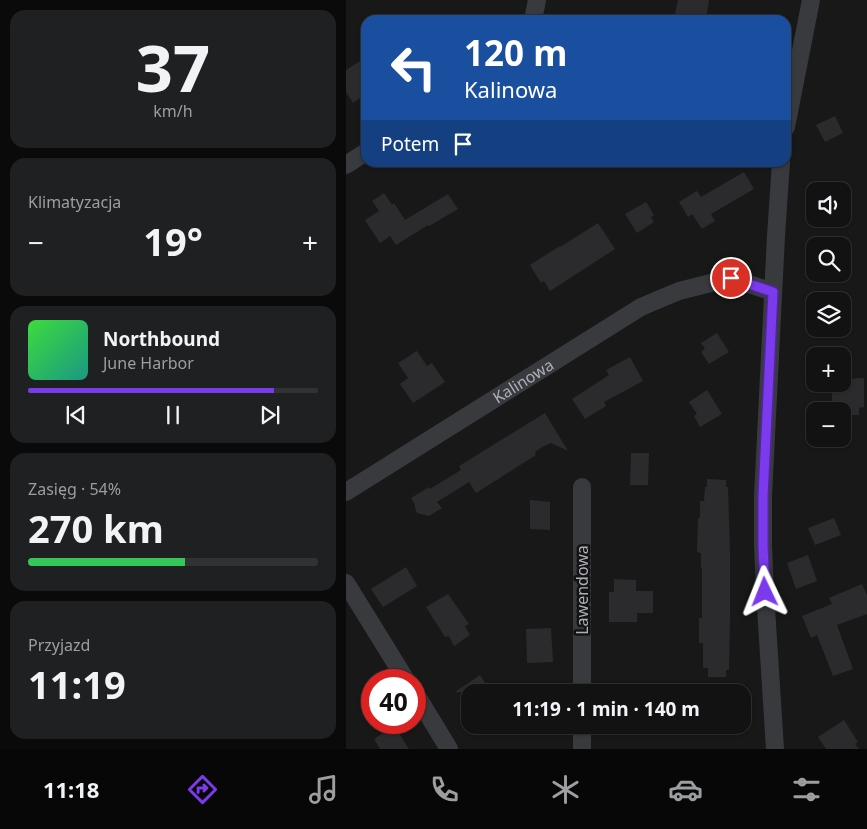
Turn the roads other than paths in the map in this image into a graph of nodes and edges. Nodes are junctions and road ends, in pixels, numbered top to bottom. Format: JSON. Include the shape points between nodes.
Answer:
{"nodes":[{"id":1,"x":537,"y":0,"type":"edge"},
{"id":2,"x":811,"y":0,"type":"edge"},
{"id":3,"x":534,"y":15,"type":"edge"},
{"id":4,"x":791,"y":101,"type":"edge"},
{"id":5,"x":361,"y":155,"type":"edge"},
{"id":6,"x":346,"y":164,"type":"edge"},
{"id":7,"x":781,"y":167,"type":"edge"},
{"id":8,"x":773,"y":292,"type":"junction"},
{"id":9,"x":582,"y":487,"type":"dead end"},
{"id":10,"x":346,"y":492,"type":"edge"},
{"id":11,"x":346,"y":583,"type":"edge"},
{"id":12,"x":399,"y":669,"type":"edge"},
{"id":13,"x":582,"y":684,"type":"edge"},
{"id":14,"x":426,"y":712,"type":"edge"},
{"id":15,"x":582,"y":734,"type":"edge"},
{"id":16,"x":449,"y":749,"type":"edge"},
{"id":17,"x":582,"y":749,"type":"edge"},
{"id":18,"x":775,"y":749,"type":"edge"}],
"edges":[{"from":1,"to":3,"type":"street"},
{"from":2,"to":4,"type":"street"},
{"from":5,"to":6,"type":"street"},
{"from":7,"to":8,"type":"street"},
{"from":8,"to":10,"type":"street","name":"Kalinowa","via":[[731,278],[679,291],[641,307]]},
{"from":8,"to":18,"type":"street","via":[[763,545]]},
{"from":9,"to":13,"type":"street","name":"Lawendowa"},
{"from":11,"to":12,"type":"street"},
{"from":14,"to":16,"type":"street"},
{"from":15,"to":17,"type":"street"}]}
